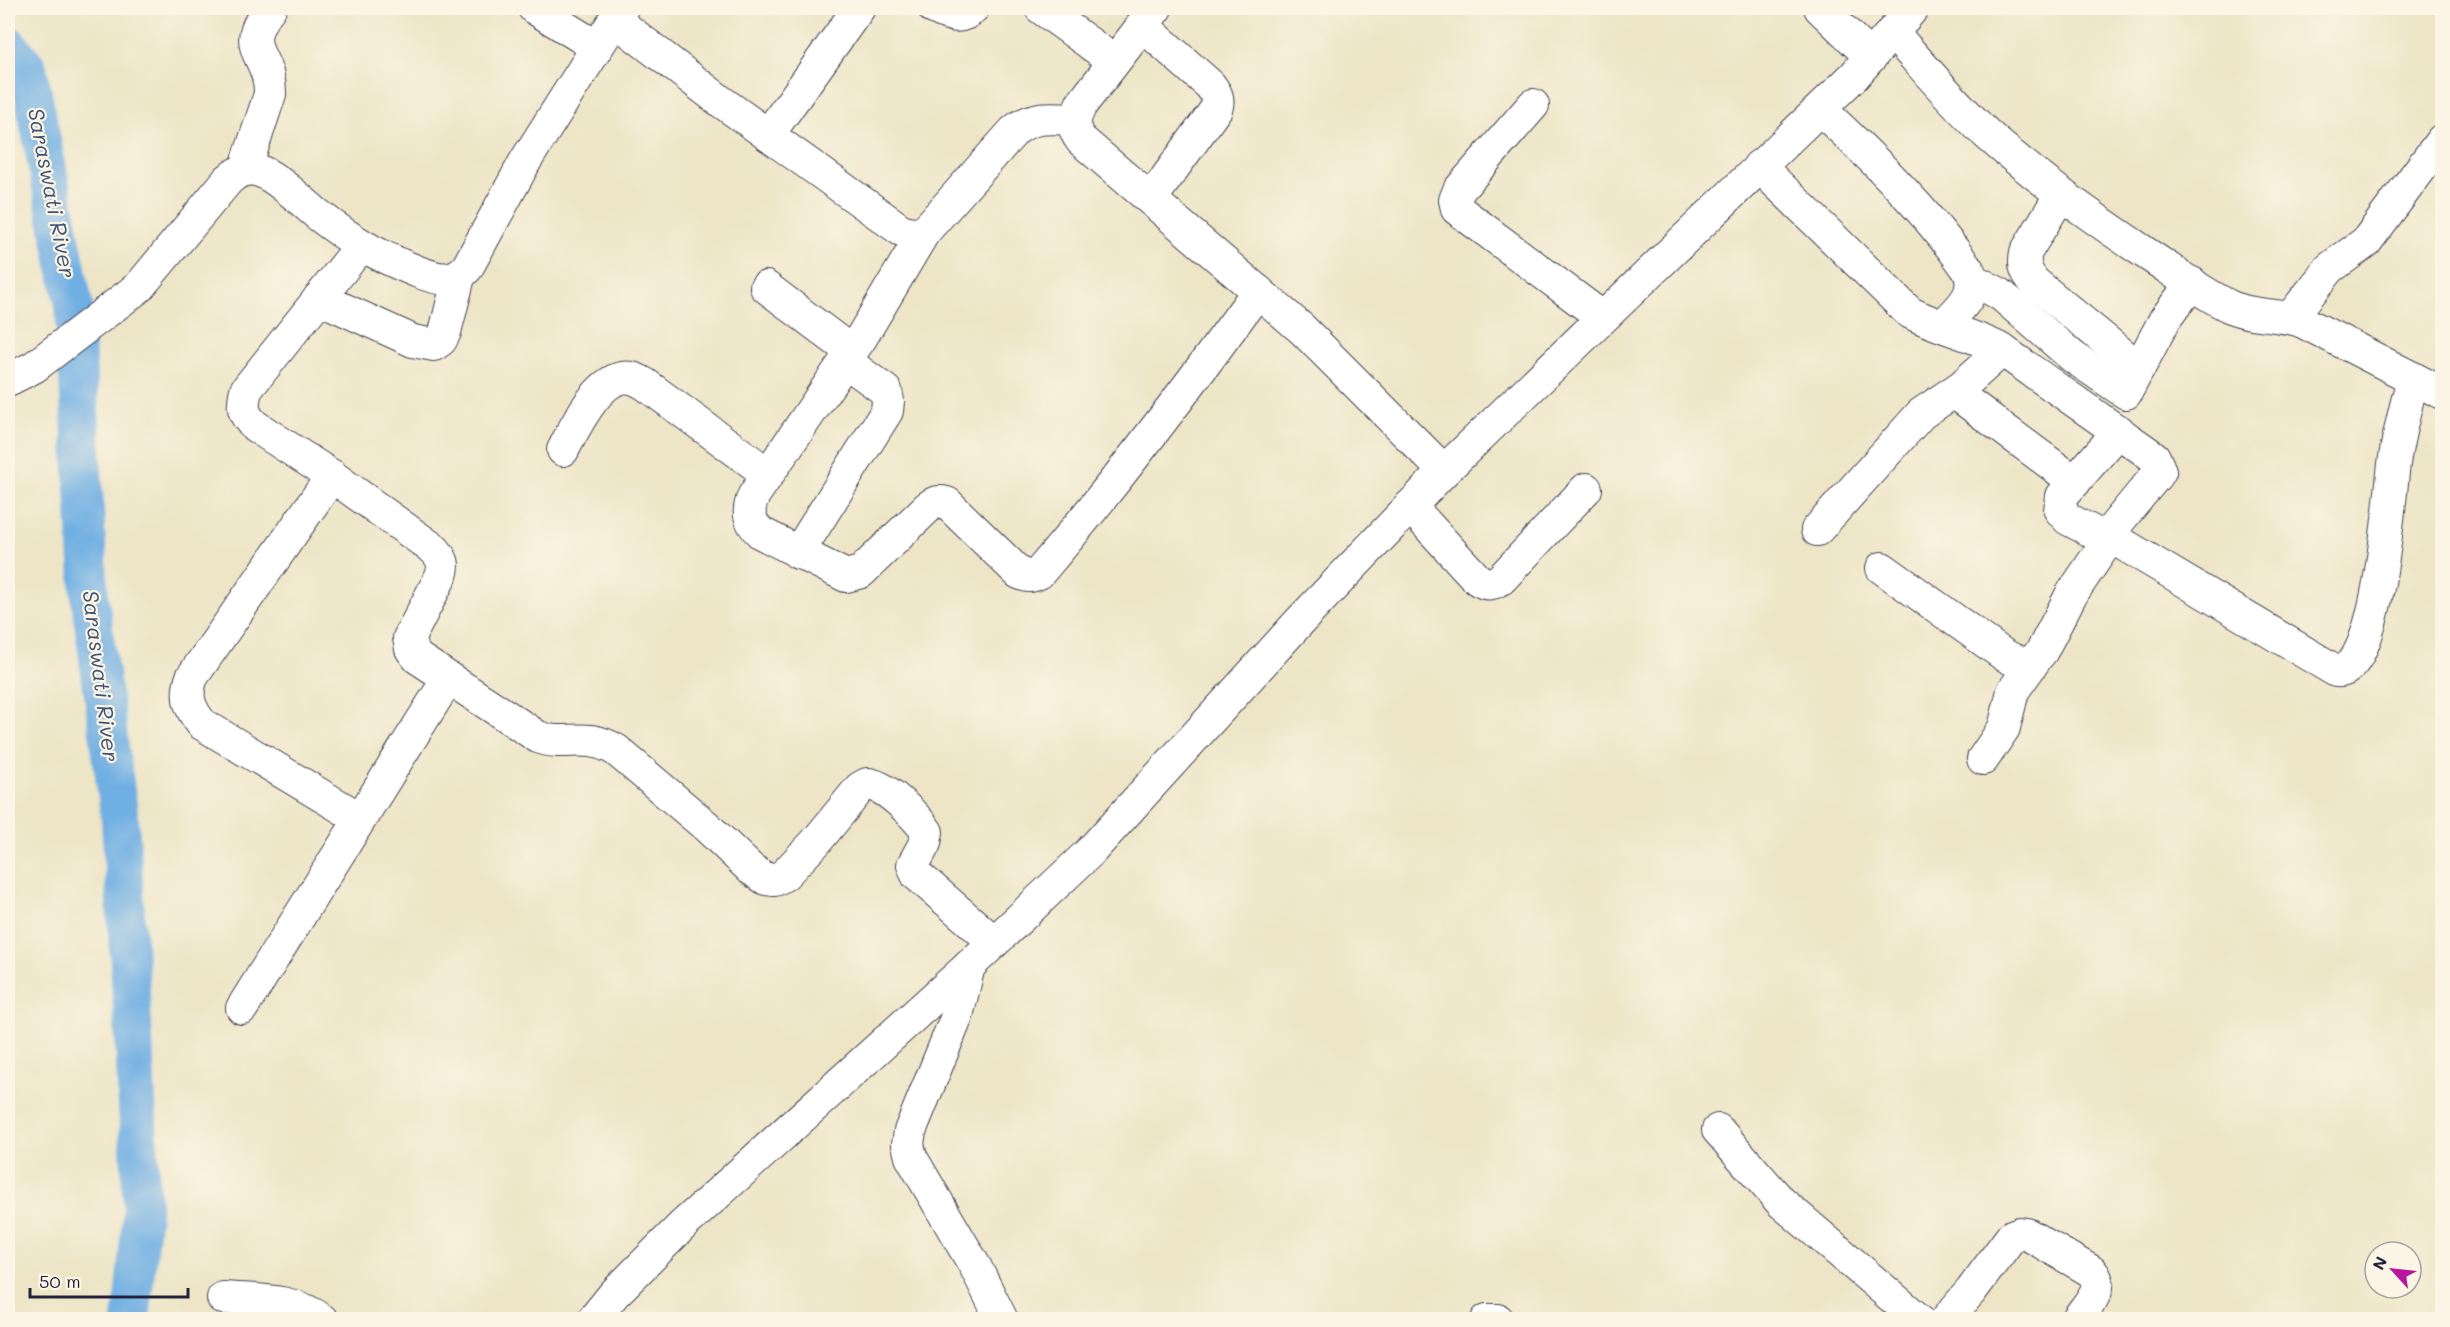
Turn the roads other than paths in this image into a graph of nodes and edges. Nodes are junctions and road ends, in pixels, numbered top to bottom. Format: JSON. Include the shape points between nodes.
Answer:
{"nodes":[{"id":1,"x":270,"y":8,"type":"edge"},
{"id":2,"x":534,"y":8,"type":"edge"},
{"id":3,"x":859,"y":8,"type":"edge"},
{"id":4,"x":934,"y":8,"type":"edge"},
{"id":5,"x":973,"y":8,"type":"edge"},
{"id":6,"x":1041,"y":8,"type":"edge"},
{"id":7,"x":1820,"y":8,"type":"edge"},
{"id":8,"x":1913,"y":8,"type":"edge"},
{"id":9,"x":618,"y":14,"type":"edge"},
{"id":10,"x":1149,"y":16,"type":"edge"},
{"id":11,"x":1892,"y":32,"type":"junction"},
{"id":12,"x":597,"y":47,"type":"junction"},
{"id":13,"x":1871,"y":57,"type":"junction"},
{"id":14,"x":1114,"y":61,"type":"junction"},
{"id":15,"x":1533,"y":105,"type":"dead end"},
{"id":16,"x":1820,"y":109,"type":"junction"},
{"id":17,"x":1074,"y":119,"type":"junction"},
{"id":18,"x":768,"y":135,"type":"junction"},
{"id":19,"x":2442,"y":140,"type":"edge"},
{"id":20,"x":1759,"y":166,"type":"junction"},
{"id":21,"x":245,"y":170,"type":"junction"},
{"id":22,"x":2061,"y":194,"type":"junction"},
{"id":23,"x":1151,"y":199,"type":"junction"},
{"id":24,"x":924,"y":232,"type":"junction"},
{"id":25,"x":361,"y":246,"type":"junction"},
{"id":26,"x":459,"y":277,"type":"junction"},
{"id":27,"x":1973,"y":280,"type":"junction"},
{"id":28,"x":2192,"y":283,"type":"junction"},
{"id":29,"x":766,"y":287,"type":"dead end"},
{"id":30,"x":1258,"y":291,"type":"junction"},
{"id":31,"x":319,"y":298,"type":"junction"},
{"id":32,"x":1602,"y":317,"type":"junction"},
{"id":33,"x":2291,"y":317,"type":"junction"},
{"id":34,"x":1943,"y":326,"type":"junction"},
{"id":35,"x":2002,"y":350,"type":"junction"},
{"id":36,"x":849,"y":357,"type":"junction"},
{"id":37,"x":21,"y":373,"type":"edge"},
{"id":38,"x":2413,"y":378,"type":"junction"},
{"id":39,"x":2132,"y":381,"type":"junction"},
{"id":40,"x":1954,"y":392,"type":"junction"},
{"id":41,"x":2442,"y":393,"type":"edge"},
{"id":42,"x":2114,"y":428,"type":"junction"},
{"id":43,"x":563,"y":450,"type":"dead end"},
{"id":44,"x":1444,"y":471,"type":"junction"},
{"id":45,"x":768,"y":474,"type":"junction"},
{"id":46,"x":332,"y":476,"type":"junction"},
{"id":47,"x":2075,"y":482,"type":"junction"},
{"id":48,"x":1586,"y":489,"type":"dead end"},
{"id":49,"x":1410,"y":506,"type":"junction"},
{"id":50,"x":1817,"y":531,"type":"dead end"},
{"id":51,"x":2110,"y":537,"type":"junction"},
{"id":52,"x":798,"y":553,"type":"junction"},
{"id":53,"x":1882,"y":568,"type":"dead end"},
{"id":54,"x":2035,"y":660,"type":"junction"},
{"id":55,"x":448,"y":679,"type":"junction"},
{"id":56,"x":1983,"y":759,"type":"dead end"},
{"id":57,"x":359,"y":818,"type":"junction"},
{"id":58,"x":994,"y":942,"type":"junction"},
{"id":59,"x":969,"y":966,"type":"junction"},
{"id":60,"x":242,"y":1008,"type":"dead end"},
{"id":61,"x":1718,"y":1130,"type":"dead end"},
{"id":62,"x":223,"y":1298,"type":"dead end"},
{"id":63,"x":322,"y":1320,"type":"edge"},
{"id":64,"x":593,"y":1320,"type":"edge"},
{"id":65,"x":1002,"y":1320,"type":"edge"},
{"id":66,"x":1487,"y":1320,"type":"edge"},
{"id":67,"x":1498,"y":1320,"type":"edge"},
{"id":68,"x":1919,"y":1320,"type":"edge"},
{"id":69,"x":1946,"y":1320,"type":"edge"},
{"id":70,"x":2077,"y":1320,"type":"edge"}],
"edges":[{"from":1,"to":21,"type":"street","via":[[256,27],[254,37],[271,85],[270,94]]},
{"from":2,"to":12,"type":"street"},
{"from":3,"to":18,"type":"street"},
{"from":4,"to":5,"type":"street","via":[[962,16]]},
{"from":6,"to":14,"type":"street"},
{"from":7,"to":13,"type":"street"},
{"from":8,"to":11,"type":"street"},
{"from":9,"to":12,"type":"street"},
{"from":9,"to":18,"type":"street"},
{"from":10,"to":14,"type":"street"},
{"from":10,"to":23,"type":"street","via":[[1210,85],[1218,103]]},
{"from":11,"to":13,"type":"street"},
{"from":11,"to":22,"type":"street","via":[[1975,122]]},
{"from":12,"to":26,"type":"street"},
{"from":13,"to":16,"type":"street"},
{"from":14,"to":17,"type":"street"},
{"from":15,"to":32,"type":"street","via":[[1459,190],[1456,209]]},
{"from":16,"to":20,"type":"street"},
{"from":16,"to":27,"type":"street","via":[[1911,200],[1960,258]]},
{"from":17,"to":23,"type":"street","via":[[1074,130],[1081,140]]},
{"from":17,"to":24,"type":"street","via":[[1037,118],[1022,124]]},
{"from":18,"to":24,"type":"street","via":[[901,230]]},
{"from":19,"to":33,"type":"street","via":[[2366,242],[2330,268]]},
{"from":20,"to":32,"type":"street"},
{"from":20,"to":34,"type":"street","via":[[1894,300],[1924,320]]},
{"from":21,"to":25,"type":"street","via":[[264,172]]},
{"from":21,"to":37,"type":"street","via":[[228,180],[139,287]]},
{"from":22,"to":28,"type":"street"},
{"from":22,"to":39,"type":"street","via":[[2026,252],[2028,274]]},
{"from":23,"to":30,"type":"street"},
{"from":24,"to":36,"type":"street"},
{"from":25,"to":26,"type":"street","via":[[433,277]]},
{"from":25,"to":31,"type":"street"},
{"from":26,"to":31,"type":"street","via":[[446,332],[434,345],[413,341]]},
{"from":27,"to":34,"type":"street","via":[[1972,290]]},
{"from":27,"to":39,"type":"street","via":[[2000,294],[2073,357]]},
{"from":28,"to":33,"type":"street","via":[[2235,309]]},
{"from":28,"to":39,"type":"street","via":[[2165,319]]},
{"from":29,"to":36,"type":"street"},
{"from":30,"to":44,"type":"street","via":[[1302,329]]},
{"from":30,"to":52,"type":"street","via":[[1107,493],[1033,576],[1019,573],[947,503],[940,501],[927,508],[861,572],[846,576]]},
{"from":31,"to":46,"type":"street","via":[[246,390],[242,406],[255,426]]},
{"from":32,"to":44,"type":"street"},
{"from":33,"to":38,"type":"street"},
{"from":34,"to":35,"type":"street"},
{"from":35,"to":40,"type":"street"},
{"from":35,"to":42,"type":"street"},
{"from":36,"to":45,"type":"street"},
{"from":36,"to":52,"type":"street","via":[[886,391],[887,411]]},
{"from":38,"to":41,"type":"street"},
{"from":38,"to":51,"type":"street","via":[[2394,462],[2377,597],[2364,642],[2350,668],[2342,672],[2328,667]]},
{"from":39,"to":42,"type":"street"},
{"from":40,"to":47,"type":"street"},
{"from":40,"to":50,"type":"street","via":[[1921,414]]},
{"from":42,"to":47,"type":"street"},
{"from":42,"to":51,"type":"street","via":[[2154,457],[2160,471],[2122,516]]},
{"from":43,"to":45,"type":"street","via":[[579,419],[603,390],[621,378],[633,378]]},
{"from":44,"to":49,"type":"street"},
{"from":45,"to":52,"type":"street","via":[[754,495],[749,515],[761,533]]},
{"from":46,"to":55,"type":"street","via":[[443,559],[441,576],[409,639],[418,658]]},
{"from":46,"to":57,"type":"street","via":[[192,677],[187,700],[202,724]]},
{"from":47,"to":51,"type":"street","via":[[2062,496],[2060,510],[2068,519]]},
{"from":48,"to":49,"type":"street","via":[[1493,584],[1477,579]]},
{"from":49,"to":58,"type":"street","via":[[1090,852]]},
{"from":51,"to":54,"type":"street","via":[[2071,595]]},
{"from":53,"to":54,"type":"street","via":[[2004,655],[2018,663]]},
{"from":54,"to":56,"type":"street","via":[[2013,691],[2004,728]]},
{"from":55,"to":57,"type":"street"},
{"from":55,"to":58,"type":"street","via":[[538,737],[593,740],[616,750],[765,879],[775,880],[784,875],[860,788],[867,784],[880,786],[927,832],[913,865],[917,874]]},
{"from":57,"to":60,"type":"street"},
{"from":58,"to":59,"type":"street"},
{"from":59,"to":64,"type":"street","via":[[683,1225]]},
{"from":59,"to":65,"type":"street","via":[[957,1016],[908,1144],[911,1157]]},
{"from":61,"to":68,"type":"street","via":[[1781,1202]]},
{"from":62,"to":63,"type":"street","via":[[302,1307]]},
{"from":66,"to":67,"type":"street"},
{"from":69,"to":70,"type":"street","via":[[2006,1243],[2020,1233],[2097,1277],[2097,1289]]}]}
